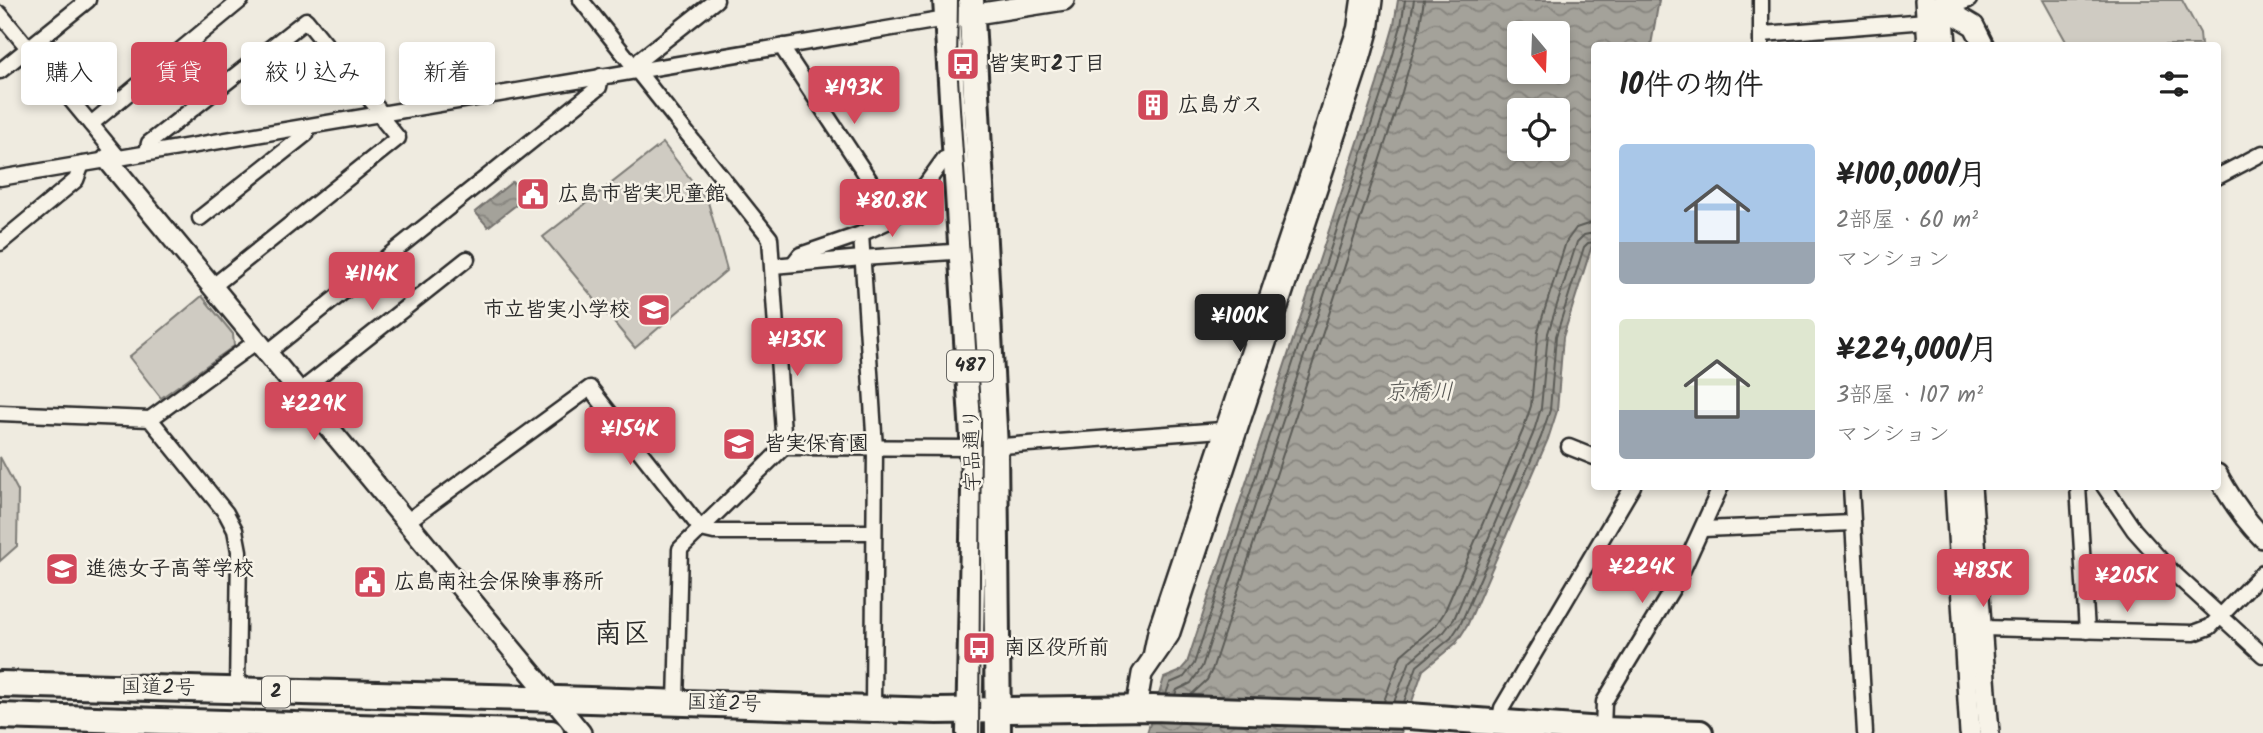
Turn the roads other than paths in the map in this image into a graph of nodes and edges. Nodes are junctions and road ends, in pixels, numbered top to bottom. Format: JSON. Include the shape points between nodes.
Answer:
{"nodes":[{"id":1,"x":88,"y":0,"type":"edge"},
{"id":2,"x":242,"y":0,"type":"edge"},
{"id":3,"x":581,"y":0,"type":"edge"},
{"id":4,"x":716,"y":0,"type":"edge"},
{"id":5,"x":1063,"y":0,"type":"edge"},
{"id":6,"x":1359,"y":0,"type":"edge"},
{"id":7,"x":1372,"y":0,"type":"edge"},
{"id":8,"x":1761,"y":0,"type":"edge"},
{"id":9,"x":1969,"y":0,"type":"edge"},
{"id":10,"x":1937,"y":3,"type":"edge"},
{"id":11,"x":971,"y":8,"type":"edge"},
{"id":12,"x":946,"y":9,"type":"edge"},
{"id":13,"x":0,"y":14,"type":"edge"},
{"id":14,"x":1926,"y":22,"type":"junction"},
{"id":15,"x":1824,"y":29,"type":"junction"},
{"id":16,"x":1762,"y":40,"type":"edge"},
{"id":17,"x":25,"y":42,"type":"edge"},
{"id":18,"x":35,"y":42,"type":"edge"},
{"id":19,"x":1824,"y":42,"type":"edge"},
{"id":20,"x":1928,"y":42,"type":"edge"},
{"id":21,"x":1945,"y":42,"type":"edge"},
{"id":22,"x":1982,"y":42,"type":"edge"},
{"id":23,"x":784,"y":46,"type":"junction"},
{"id":24,"x":21,"y":54,"type":"edge"},
{"id":25,"x":636,"y":69,"type":"junction"},
{"id":26,"x":0,"y":71,"type":"edge"},
{"id":27,"x":601,"y":76,"type":"junction"},
{"id":28,"x":75,"y":105,"type":"edge"},
{"id":29,"x":382,"y":114,"type":"junction"},
{"id":30,"x":90,"y":124,"type":"junction"},
{"id":31,"x":304,"y":127,"type":"junction"},
{"id":32,"x":147,"y":152,"type":"junction"},
{"id":33,"x":2263,"y":153,"type":"edge"},
{"id":34,"x":955,"y":157,"type":"junction"},
{"id":35,"x":112,"y":158,"type":"junction"},
{"id":36,"x":82,"y":164,"type":"junction"},
{"id":37,"x":2221,"y":175,"type":"edge"},
{"id":38,"x":0,"y":178,"type":"edge"},
{"id":39,"x":894,"y":217,"type":"junction"},
{"id":40,"x":201,"y":218,"type":"dead end"},
{"id":41,"x":860,"y":234,"type":"junction"},
{"id":42,"x":0,"y":243,"type":"edge"},
{"id":43,"x":973,"y":251,"type":"junction"},
{"id":44,"x":862,"y":258,"type":"junction"},
{"id":45,"x":467,"y":259,"type":"dead end"},
{"id":46,"x":793,"y":264,"type":"junction"},
{"id":47,"x":773,"y":267,"type":"junction"},
{"id":48,"x":212,"y":286,"type":"junction"},
{"id":49,"x":262,"y":347,"type":"junction"},
{"id":50,"x":299,"y":392,"type":"junction"},
{"id":51,"x":0,"y":413,"type":"edge"},
{"id":52,"x":150,"y":419,"type":"junction"},
{"id":53,"x":1222,"y":430,"type":"junction"},
{"id":54,"x":784,"y":447,"type":"junction"},
{"id":55,"x":875,"y":447,"type":"junction"},
{"id":56,"x":1569,"y":447,"type":"dead end"},
{"id":57,"x":984,"y":448,"type":"junction"},
{"id":58,"x":1591,"y":456,"type":"edge"},
{"id":59,"x":2221,"y":480,"type":"edge"},
{"id":60,"x":1631,"y":490,"type":"edge"},
{"id":61,"x":1719,"y":490,"type":"edge"},
{"id":62,"x":1852,"y":490,"type":"edge"},
{"id":63,"x":1955,"y":490,"type":"edge"},
{"id":64,"x":1971,"y":490,"type":"edge"},
{"id":65,"x":2078,"y":490,"type":"edge"},
{"id":66,"x":2107,"y":490,"type":"edge"},
{"id":67,"x":405,"y":523,"type":"junction"},
{"id":68,"x":1853,"y":523,"type":"junction"},
{"id":69,"x":701,"y":529,"type":"junction"},
{"id":70,"x":1703,"y":529,"type":"junction"},
{"id":71,"x":873,"y":532,"type":"junction"},
{"id":72,"x":2263,"y":538,"type":"edge"},
{"id":73,"x":2263,"y":572,"type":"edge"},
{"id":74,"x":2221,"y":617,"type":"junction"},
{"id":75,"x":1982,"y":628,"type":"junction"},
{"id":76,"x":2087,"y":631,"type":"junction"},
{"id":77,"x":2263,"y":655,"type":"edge"},
{"id":78,"x":1149,"y":663,"type":"junction"},
{"id":79,"x":0,"y":684,"type":"edge"},
{"id":80,"x":237,"y":691,"type":"junction"},
{"id":81,"x":551,"y":699,"type":"junction"},
{"id":82,"x":676,"y":703,"type":"junction"},
{"id":83,"x":1144,"y":708,"type":"junction"},
{"id":84,"x":873,"y":709,"type":"junction"},
{"id":85,"x":0,"y":716,"type":"edge"},
{"id":86,"x":969,"y":722,"type":"edge"},
{"id":87,"x":998,"y":722,"type":"edge"},
{"id":88,"x":1499,"y":723,"type":"junction"},
{"id":89,"x":31,"y":725,"type":"edge"},
{"id":90,"x":342,"y":730,"type":"edge"},
{"id":91,"x":1603,"y":730,"type":"junction"},
{"id":92,"x":551,"y":733,"type":"edge"},
{"id":93,"x":581,"y":733,"type":"edge"},
{"id":94,"x":1700,"y":733,"type":"edge"},
{"id":95,"x":1865,"y":733,"type":"edge"},
{"id":96,"x":1970,"y":733,"type":"edge"},
{"id":97,"x":1990,"y":733,"type":"edge"}],
"edges":[{"from":1,"to":18,"type":"street"},
{"from":2,"to":30,"type":"street"},
{"from":3,"to":25,"type":"street"},
{"from":4,"to":25,"type":"street","via":[[641,60]]},
{"from":5,"to":11,"type":"street"},
{"from":6,"to":53,"type":"street","via":[[1304,186]]},
{"from":7,"to":78,"type":"street","via":[[1361,56],[1169,635]]},
{"from":8,"to":16,"type":"street"},
{"from":9,"to":10,"type":"street"},
{"from":10,"to":14,"type":"street"},
{"from":10,"to":21,"type":"street"},
{"from":10,"to":22,"type":"street","via":[[1974,26]]},
{"from":11,"to":12,"type":"street"},
{"from":11,"to":43,"type":"highway","name":"宇品通り","number":"487"},
{"from":12,"to":23,"type":"street"},
{"from":12,"to":34,"type":"highway","name":"宇品通り","number":"487"},
{"from":13,"to":17,"type":"street"},
{"from":14,"to":15,"type":"street"},
{"from":14,"to":20,"type":"street"},
{"from":15,"to":16,"type":"street"},
{"from":15,"to":19,"type":"street"},
{"from":23,"to":25,"type":"street"},
{"from":23,"to":39,"type":"street"},
{"from":24,"to":26,"type":"street"},
{"from":25,"to":27,"type":"street"},
{"from":25,"to":47,"type":"street","via":[[770,238]]},
{"from":27,"to":29,"type":"street"},
{"from":27,"to":49,"type":"street","via":[[599,87]]},
{"from":28,"to":30,"type":"street"},
{"from":29,"to":31,"type":"street"},
{"from":29,"to":32,"type":"street","via":[[306,20],[149,143]]},
{"from":29,"to":48,"type":"street","via":[[398,138]]},
{"from":30,"to":35,"type":"street"},
{"from":31,"to":32,"type":"street"},
{"from":31,"to":40,"type":"street","via":[[306,134]]},
{"from":32,"to":35,"type":"street"},
{"from":33,"to":37,"type":"street"},
{"from":34,"to":39,"type":"street","via":[[944,159]]},
{"from":34,"to":43,"type":"highway","name":"宇品通り","number":"487"},
{"from":35,"to":36,"type":"street"},
{"from":35,"to":48,"type":"street"},
{"from":36,"to":38,"type":"street"},
{"from":36,"to":42,"type":"street","via":[[76,180]]},
{"from":39,"to":41,"type":"street"},
{"from":41,"to":44,"type":"street"},
{"from":41,"to":46,"type":"street","via":[[800,255]]},
{"from":43,"to":44,"type":"street"},
{"from":43,"to":57,"type":"highway","name":"宇品通り","number":"487"},
{"from":44,"to":46,"type":"street"},
{"from":44,"to":55,"type":"street"},
{"from":45,"to":50,"type":"street"},
{"from":46,"to":47,"type":"street"},
{"from":47,"to":54,"type":"street"},
{"from":48,"to":49,"type":"street"},
{"from":49,"to":50,"type":"street"},
{"from":49,"to":52,"type":"street"},
{"from":50,"to":67,"type":"street"},
{"from":51,"to":52,"type":"street"},
{"from":52,"to":80,"type":"street","via":[[235,530],[239,551]]},
{"from":53,"to":57,"type":"street"},
{"from":53,"to":78,"type":"street"},
{"from":54,"to":55,"type":"street"},
{"from":54,"to":69,"type":"street"},
{"from":55,"to":57,"type":"street"},
{"from":55,"to":71,"type":"street"},
{"from":56,"to":58,"type":"street"},
{"from":57,"to":86,"type":"highway","name":"宇品通り","number":"487"},
{"from":57,"to":87,"type":"highway","name":"宇品通り","number":"487"},
{"from":59,"to":72,"type":"street"},
{"from":60,"to":88,"type":"street","via":[[1502,708]]},
{"from":61,"to":70,"type":"street"},
{"from":62,"to":68,"type":"street"},
{"from":63,"to":96,"type":"street"},
{"from":64,"to":75,"type":"street"},
{"from":65,"to":76,"type":"street"},
{"from":66,"to":74,"type":"street","via":[[2166,567]]},
{"from":67,"to":69,"type":"street","via":[[590,388]]},
{"from":67,"to":81,"type":"street"},
{"from":68,"to":70,"type":"street"},
{"from":68,"to":95,"type":"street"},
{"from":69,"to":71,"type":"street"},
{"from":69,"to":82,"type":"street","via":[[680,549]]},
{"from":70,"to":91,"type":"street","via":[[1604,702]]},
{"from":71,"to":84,"type":"street"},
{"from":73,"to":74,"type":"street"},
{"from":74,"to":76,"type":"street","via":[[2194,633]]},
{"from":74,"to":77,"type":"street"},
{"from":75,"to":76,"type":"street"},
{"from":75,"to":97,"type":"street"},
{"from":78,"to":83,"type":"street","via":[[1142,674]]},
{"from":79,"to":80,"type":"highway","name":"国道2号","number":"2"},
{"from":80,"to":81,"type":"highway","name":"国道2号","number":"2"},
{"from":81,"to":82,"type":"highway","name":"国道2号","number":"2"},
{"from":81,"to":93,"type":"street"},
{"from":82,"to":84,"type":"highway","name":"国道2号","number":"2"},
{"from":83,"to":87,"type":"highway","name":"国道2号","number":"2"},
{"from":83,"to":88,"type":"highway","name":"国道2号","number":"2"},
{"from":84,"to":86,"type":"highway","name":"国道2号","number":"2"},
{"from":85,"to":89,"type":"highway","name":"国道2号","number":"2"},
{"from":86,"to":87,"type":"highway","name":"国道2号","number":"2"},
{"from":88,"to":91,"type":"highway","name":"国道2号","number":"2"},
{"from":89,"to":90,"type":"highway","name":"国道2号","number":"2"},
{"from":90,"to":92,"type":"highway","name":"国道2号","number":"2"},
{"from":91,"to":94,"type":"highway","name":"国道2号","number":"2"}]}
